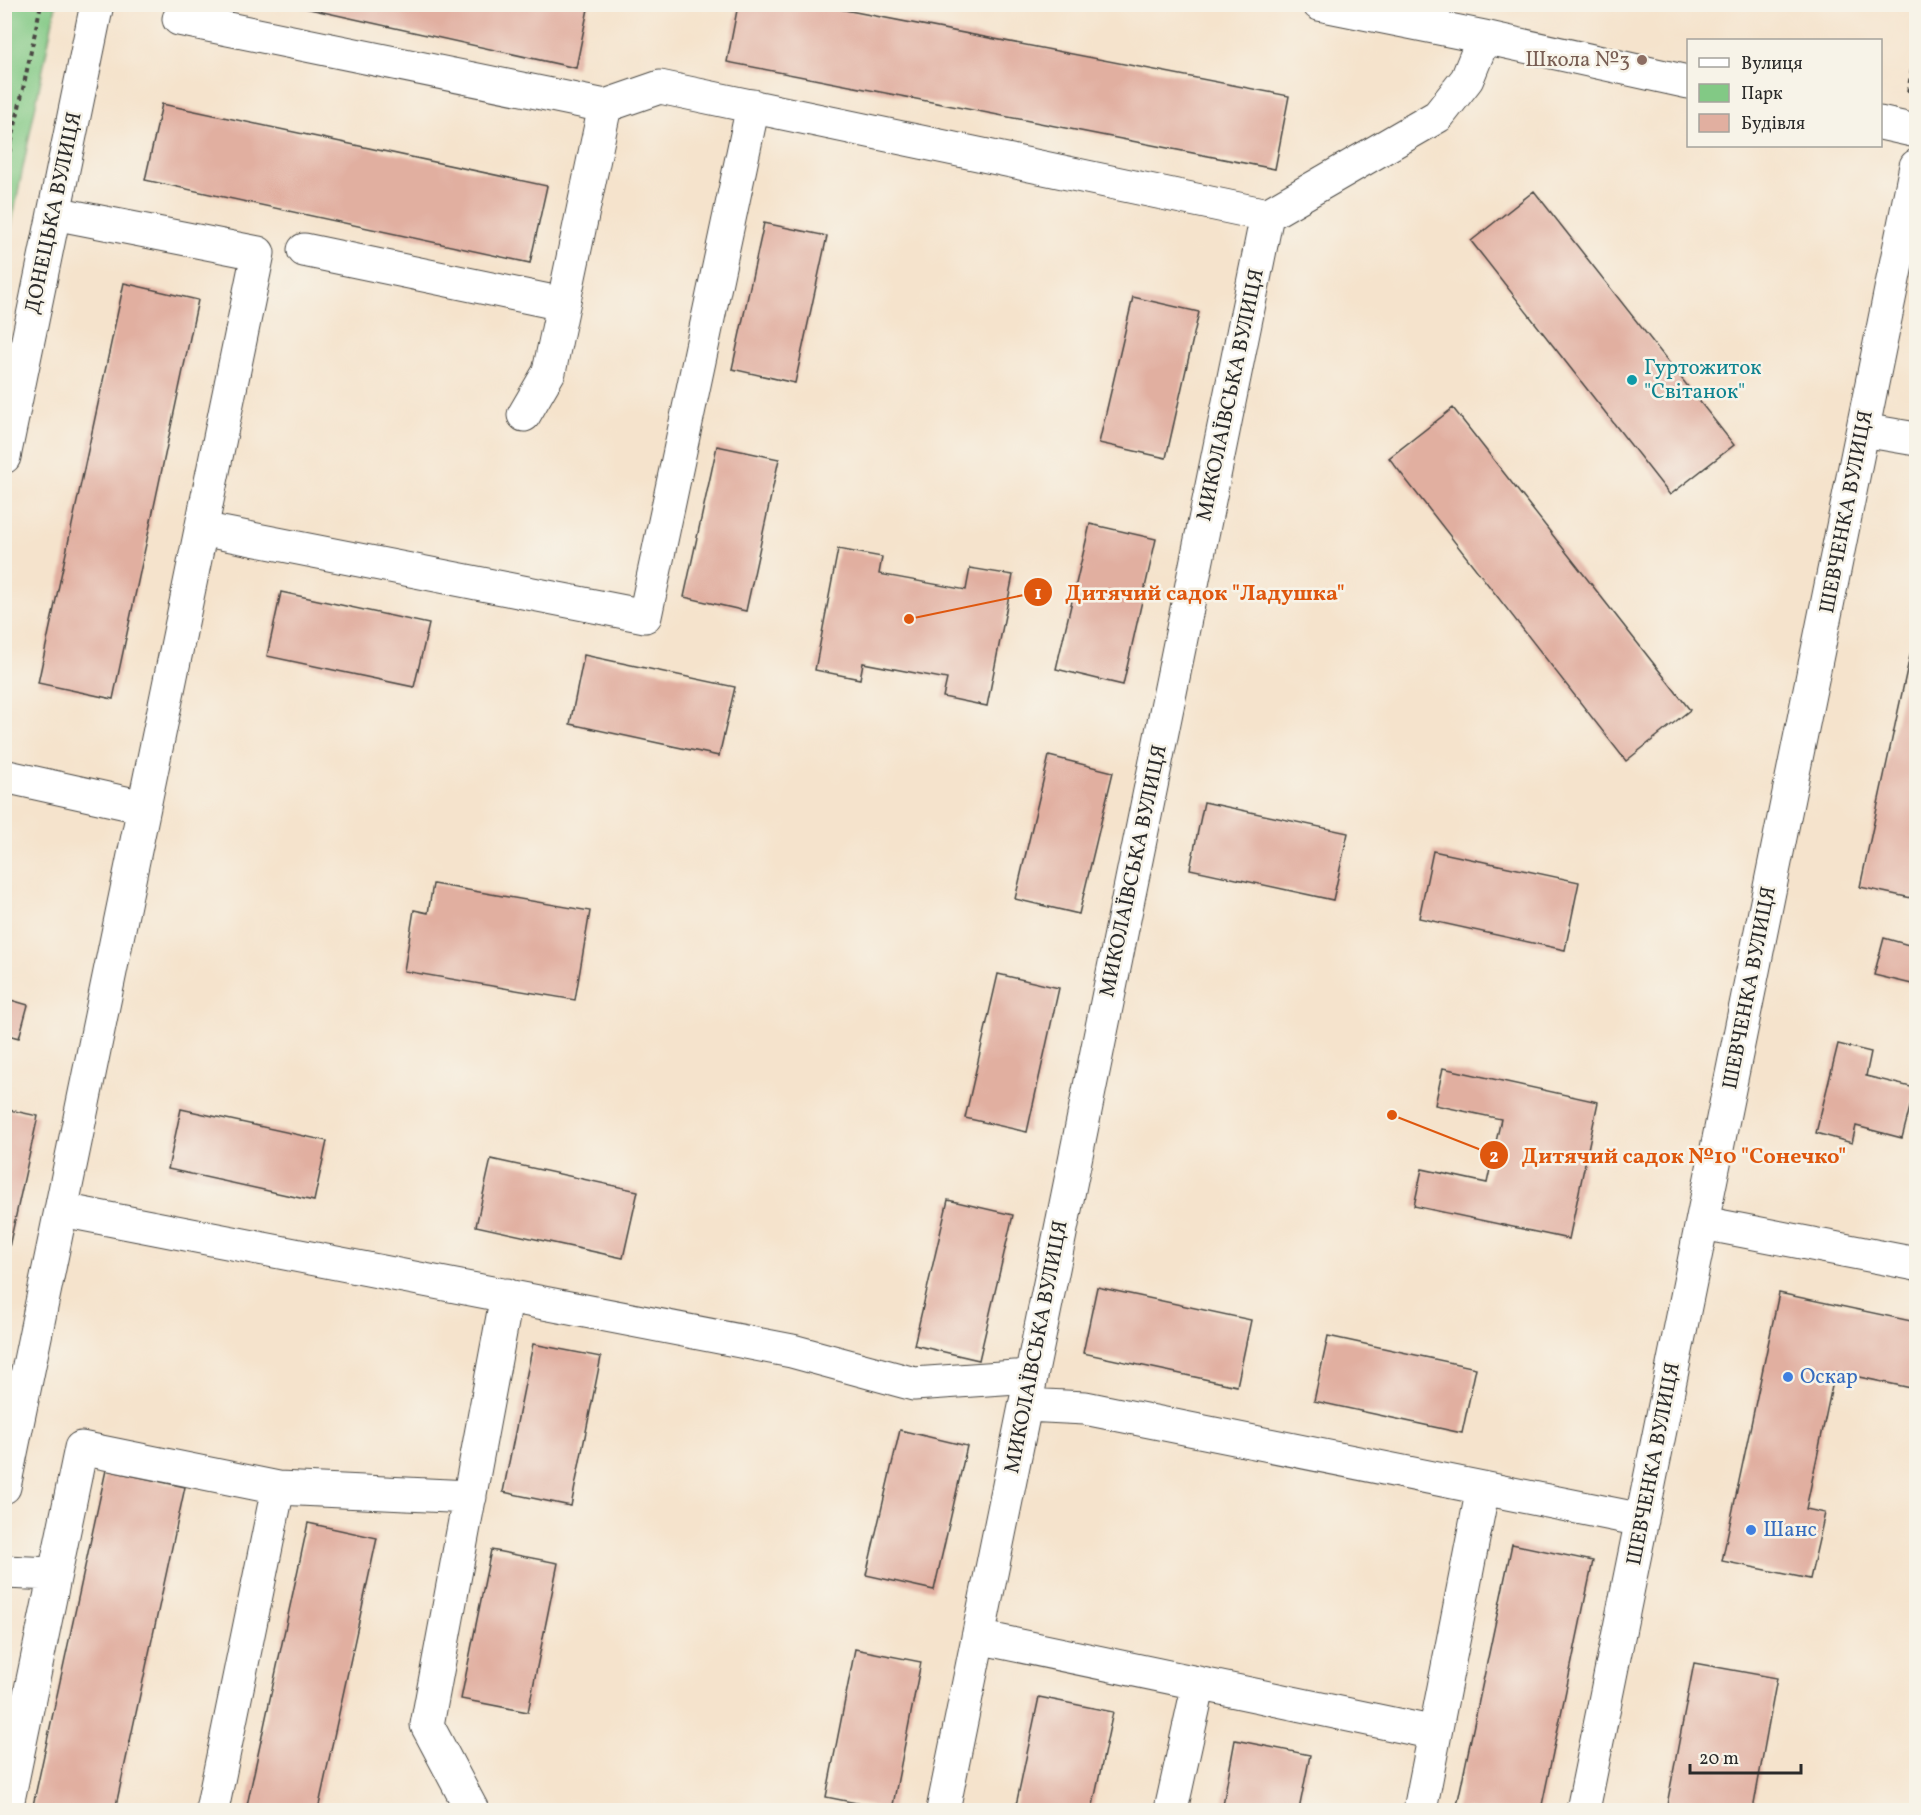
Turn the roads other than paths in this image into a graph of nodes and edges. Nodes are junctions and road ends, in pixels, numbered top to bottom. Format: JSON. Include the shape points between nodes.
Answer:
{"nodes":[{"id":1,"x":97,"y":4,"type":"edge"},
{"id":2,"x":1319,"y":4,"type":"edge"},
{"id":3,"x":179,"y":19,"type":"dead end"},
{"id":4,"x":1484,"y":37,"type":"junction"},
{"id":5,"x":1687,"y":82,"type":"edge"},
{"id":6,"x":605,"y":106,"type":"junction"},
{"id":7,"x":753,"y":106,"type":"junction"},
{"id":8,"x":1882,"y":123,"type":"edge"},
{"id":9,"x":1917,"y":131,"type":"edge"},
{"id":10,"x":1917,"y":166,"type":"edge"},
{"id":11,"x":54,"y":213,"type":"junction"},
{"id":12,"x":1267,"y":215,"type":"junction"},
{"id":13,"x":304,"y":250,"type":"dead end"},
{"id":14,"x":563,"y":304,"type":"junction"},
{"id":15,"x":524,"y":415,"type":"dead end"},
{"id":16,"x":1863,"y":430,"type":"junction"},
{"id":17,"x":1917,"y":439,"type":"edge"},
{"id":18,"x":4,"y":458,"type":"edge"},
{"id":19,"x":201,"y":529,"type":"junction"},
{"id":20,"x":4,"y":776,"type":"edge"},
{"id":21,"x":144,"y":807,"type":"junction"},
{"id":22,"x":62,"y":1209,"type":"junction"},
{"id":23,"x":1703,"y":1223,"type":"junction"},
{"id":24,"x":1917,"y":1263,"type":"edge"},
{"id":25,"x":507,"y":1295,"type":"junction"},
{"id":26,"x":1028,"y":1391,"type":"junction"},
{"id":27,"x":4,"y":1487,"type":"edge"},
{"id":28,"x":278,"y":1488,"type":"junction"},
{"id":29,"x":1483,"y":1488,"type":"junction"},
{"id":30,"x":470,"y":1497,"type":"junction"},
{"id":31,"x":1642,"y":1520,"type":"junction"},
{"id":32,"x":4,"y":1572,"type":"edge"},
{"id":33,"x":54,"y":1574,"type":"junction"},
{"id":34,"x":978,"y":1637,"type":"junction"},
{"id":35,"x":1199,"y":1683,"type":"junction"},
{"id":36,"x":1435,"y":1733,"type":"junction"},
{"id":37,"x":6,"y":1810,"type":"edge"},
{"id":38,"x":212,"y":1810,"type":"edge"},
{"id":39,"x":472,"y":1810,"type":"edge"},
{"id":40,"x":943,"y":1810,"type":"edge"},
{"id":41,"x":1171,"y":1810,"type":"edge"},
{"id":42,"x":1420,"y":1810,"type":"edge"},
{"id":43,"x":1583,"y":1810,"type":"edge"}],
"edges":[{"from":1,"to":11,"type":"street","name":"ДОНЕЦЬКА ВУЛИЦЯ"},
{"from":2,"to":4,"type":"street"},
{"from":3,"to":6,"type":"street"},
{"from":4,"to":5,"type":"street"},
{"from":4,"to":12,"type":"street","via":[[1467,79],[1438,116]]},
{"from":6,"to":7,"type":"street","via":[[660,87]]},
{"from":6,"to":14,"type":"street"},
{"from":7,"to":12,"type":"street"},
{"from":7,"to":19,"type":"street","via":[[645,616]]},
{"from":8,"to":9,"type":"street"},
{"from":10,"to":16,"type":"street","name":"ШЕВЧЕНКА ВУЛИЦЯ"},
{"from":11,"to":18,"type":"street","name":"ДОНЕЦЬКА ВУЛИЦЯ"},
{"from":11,"to":19,"type":"street","via":[[258,253]]},
{"from":12,"to":26,"type":"street","name":"МИКОЛАЇВСЬКА ВУЛИЦЯ"},
{"from":13,"to":14,"type":"street"},
{"from":14,"to":15,"type":"street","via":[[549,372]]},
{"from":16,"to":17,"type":"street"},
{"from":16,"to":23,"type":"street","name":"ШЕВЧЕНКА ВУЛИЦЯ"},
{"from":19,"to":21,"type":"street"},
{"from":20,"to":21,"type":"street"},
{"from":21,"to":22,"type":"street"},
{"from":22,"to":25,"type":"street"},
{"from":22,"to":27,"type":"street"},
{"from":23,"to":24,"type":"street"},
{"from":23,"to":31,"type":"street","name":"ШЕВЧЕНКА ВУЛИЦЯ"},
{"from":25,"to":26,"type":"street","via":[[792,1351],[914,1384]]},
{"from":25,"to":30,"type":"street"},
{"from":26,"to":29,"type":"street","via":[[1085,1408]]},
{"from":26,"to":34,"type":"street","name":"МИКОЛАЇВСЬКА ВУЛИЦЯ"},
{"from":28,"to":30,"type":"street"},
{"from":28,"to":33,"type":"street","via":[[81,1448]]},
{"from":28,"to":38,"type":"street"},
{"from":29,"to":31,"type":"street"},
{"from":29,"to":36,"type":"street"},
{"from":30,"to":39,"type":"street","via":[[427,1725]]},
{"from":31,"to":43,"type":"street","name":"ШЕВЧЕНКА ВУЛИЦЯ"},
{"from":32,"to":33,"type":"street"},
{"from":33,"to":37,"type":"street"},
{"from":34,"to":35,"type":"street"},
{"from":34,"to":40,"type":"street","name":"МИКОЛАЇВСЬКА ВУЛИЦЯ"},
{"from":35,"to":36,"type":"street"},
{"from":35,"to":41,"type":"street"},
{"from":36,"to":42,"type":"street"}]}
